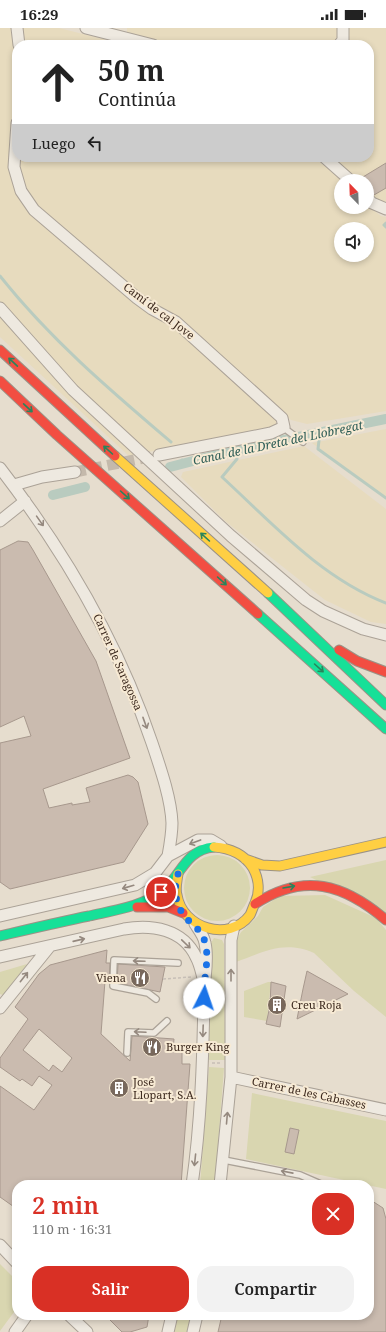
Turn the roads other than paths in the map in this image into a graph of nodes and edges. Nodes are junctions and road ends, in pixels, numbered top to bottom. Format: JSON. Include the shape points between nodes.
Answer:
{"nodes":[{"id":1,"x":17,"y":28,"type":"edge"},
{"id":2,"x":86,"y":28,"type":"edge"},
{"id":3,"x":343,"y":28,"type":"edge"},
{"id":4,"x":18,"y":40,"type":"edge"},
{"id":5,"x":133,"y":40,"type":"edge"},
{"id":6,"x":343,"y":40,"type":"edge"},
{"id":7,"x":14,"y":162,"type":"edge"},
{"id":8,"x":330,"y":162,"type":"edge"},
{"id":9,"x":343,"y":174,"type":"edge"},
{"id":10,"x":374,"y":205,"type":"edge"},
{"id":11,"x":386,"y":209,"type":"edge"},
{"id":12,"x":0,"y":308,"type":"edge"},
{"id":13,"x":0,"y":350,"type":"edge"},
{"id":14,"x":0,"y":381,"type":"edge"},
{"id":15,"x":286,"y":429,"type":"junction"},
{"id":16,"x":296,"y":429,"type":"dead end"},
{"id":17,"x":303,"y":442,"type":"dead end"},
{"id":18,"x":159,"y":455,"type":"tunnel mouth"},
{"id":19,"x":0,"y":468,"type":"edge"},
{"id":20,"x":75,"y":472,"type":"tunnel mouth"},
{"id":21,"x":14,"y":485,"type":"junction"},
{"id":22,"x":25,"y":501,"type":"junction"},
{"id":23,"x":0,"y":521,"type":"edge"},
{"id":24,"x":276,"y":600,"type":"junction"},
{"id":25,"x":386,"y":635,"type":"edge"},
{"id":26,"x":386,"y":672,"type":"edge"},
{"id":27,"x":350,"y":697,"type":"junction"},
{"id":28,"x":386,"y":705,"type":"edge"},
{"id":29,"x":386,"y":729,"type":"edge"},
{"id":30,"x":386,"y":734,"type":"edge"},
{"id":31,"x":386,"y":835,"type":"edge"},
{"id":32,"x":386,"y":842,"type":"edge"},
{"id":33,"x":223,"y":848,"type":"junction"},
{"id":34,"x":168,"y":856,"type":"junction"},
{"id":35,"x":245,"y":858,"type":"junction"},
{"id":36,"x":304,"y":861,"type":"junction"},
{"id":37,"x":178,"y":874,"type":"junction"},
{"id":38,"x":269,"y":883,"type":"dead end"},
{"id":39,"x":258,"y":891,"type":"junction"},
{"id":40,"x":255,"y":904,"type":"junction"},
{"id":41,"x":129,"y":907,"type":"junction"},
{"id":42,"x":183,"y":913,"type":"junction"},
{"id":43,"x":0,"y":916,"type":"edge"},
{"id":44,"x":386,"y":920,"type":"edge"},
{"id":45,"x":195,"y":924,"type":"junction"},
{"id":46,"x":234,"y":926,"type":"junction"},
{"id":47,"x":0,"y":936,"type":"edge"},
{"id":48,"x":50,"y":946,"type":"junction"},
{"id":49,"x":0,"y":958,"type":"edge"},
{"id":50,"x":178,"y":963,"type":"dead end"},
{"id":51,"x":204,"y":982,"type":"junction"},
{"id":52,"x":187,"y":997,"type":"dead end"},
{"id":53,"x":204,"y":998,"type":"junction"},
{"id":54,"x":156,"y":999,"type":"dead end"},
{"id":55,"x":0,"y":1008,"type":"edge"},
{"id":56,"x":167,"y":1021,"type":"dead end"},
{"id":57,"x":127,"y":1052,"type":"dead end"},
{"id":58,"x":232,"y":1077,"type":"junction"},
{"id":59,"x":386,"y":1110,"type":"edge"},
{"id":60,"x":224,"y":1160,"type":"junction"},
{"id":61,"x":193,"y":1180,"type":"edge"},
{"id":62,"x":221,"y":1180,"type":"edge"},
{"id":63,"x":312,"y":1180,"type":"edge"},
{"id":64,"x":0,"y":1245,"type":"edge"},
{"id":65,"x":12,"y":1258,"type":"edge"},
{"id":66,"x":23,"y":1320,"type":"edge"},
{"id":67,"x":74,"y":1320,"type":"edge"},
{"id":68,"x":171,"y":1320,"type":"edge"},
{"id":69,"x":196,"y":1320,"type":"edge"},
{"id":70,"x":14,"y":1332,"type":"edge"},
{"id":71,"x":87,"y":1332,"type":"edge"},
{"id":72,"x":168,"y":1332,"type":"edge"},
{"id":73,"x":193,"y":1332,"type":"edge"}],
"edges":[{"from":1,"to":4,"type":"street"},
{"from":2,"to":5,"type":"street"},
{"from":3,"to":6,"type":"street"},
{"from":7,"to":15,"type":"street","name":"Camí de cal Jove","via":[[21,191],[34,210],[137,298],[176,322],[194,337],[282,418]]},
{"from":8,"to":9,"type":"street"},
{"from":10,"to":11,"type":"street"},
{"from":12,"to":25,"type":"street","via":[[73,390],[231,536],[306,600],[323,611],[363,629]]},
{"from":24,"to":13,"type":"main road","one_way":true},
{"from":14,"to":27,"type":"main road","one_way":true},
{"from":15,"to":16,"type":"lane"},
{"from":15,"to":17,"type":"lane"},
{"from":15,"to":18,"type":"street"},
{"from":19,"to":21,"type":"street","name":"Carrer de Saragossa"},
{"from":20,"to":21,"type":"street"},
{"from":21,"to":22,"type":"street","name":"Carrer de Saragossa"},
{"from":22,"to":23,"type":"street"},
{"from":22,"to":34,"type":"street","name":"Carrer de Saragossa","one_way":true,"via":[[53,540],[85,593],[107,633],[134,696],[158,762],[170,809],[172,829]]},
{"from":24,"to":26,"type":"main road","via":[[330,644],[357,661]]},
{"from":24,"to":28,"type":"main road"},
{"from":27,"to":29,"type":"main road"},
{"from":27,"to":30,"type":"main road"},
{"from":31,"to":36,"type":"main road","via":[[342,846]]},
{"from":32,"to":36,"type":"main road"},
{"from":33,"to":34,"type":"street","one_way":true,"via":[[211,840],[198,840]]},
{"from":33,"to":35,"type":"main road","via":[[235,851]]},
{"from":33,"to":37,"type":"main road","via":[[201,850],[183,864]]},
{"from":34,"to":43,"type":"street","one_way":true,"via":[[155,873],[135,885]]},
{"from":35,"to":36,"type":"main road","via":[[271,866]]},
{"from":35,"to":39,"type":"main road","via":[[254,870]]},
{"from":37,"to":41,"type":"main road","via":[[169,887],[152,898]]},
{"from":37,"to":42,"type":"main road","via":[[175,894]]},
{"from":38,"to":39,"type":"main road"},
{"from":39,"to":40,"type":"main road"},
{"from":40,"to":44,"type":"main road","one_way":true,"via":[[278,889],[311,885],[330,887],[366,902]]},
{"from":40,"to":46,"type":"main road","via":[[247,917]]},
{"from":41,"to":42,"type":"main road","via":[[168,907]]},
{"from":41,"to":47,"type":"main road"},
{"from":42,"to":45,"type":"main road"},
{"from":45,"to":46,"type":"main road","via":[[215,930]]},
{"from":45,"to":51,"type":"street","via":[[205,943]]},
{"from":58,"to":46,"type":"street","one_way":true,"via":[[231,940]]},
{"from":48,"to":49,"type":"street"},
{"from":48,"to":51,"type":"street","one_way":true,"via":[[140,926],[156,927],[169,931],[190,947],[197,958]]},
{"from":55,"to":48,"type":"street","one_way":true},
{"from":50,"to":54,"type":"lane","one_way":true,"via":[[114,960],[113,986],[148,993]]},
{"from":51,"to":53,"type":"street"},
{"from":52,"to":53,"type":"lane"},
{"from":53,"to":61,"type":"street","one_way":true,"via":[[202,1070]]},
{"from":56,"to":57,"type":"lane","one_way":true,"via":[[154,1033],[128,1032]]},
{"from":58,"to":59,"type":"street","name":"Carrer de les Cabasses"},
{"from":60,"to":58,"type":"street","one_way":true},
{"from":60,"to":62,"type":"street"},
{"from":63,"to":60,"type":"lane","one_way":true,"via":[[300,1175]]},
{"from":64,"to":65,"type":"street"},
{"from":66,"to":70,"type":"street"},
{"from":67,"to":71,"type":"street"},
{"from":68,"to":72,"type":"street"},
{"from":69,"to":73,"type":"street"}]}
